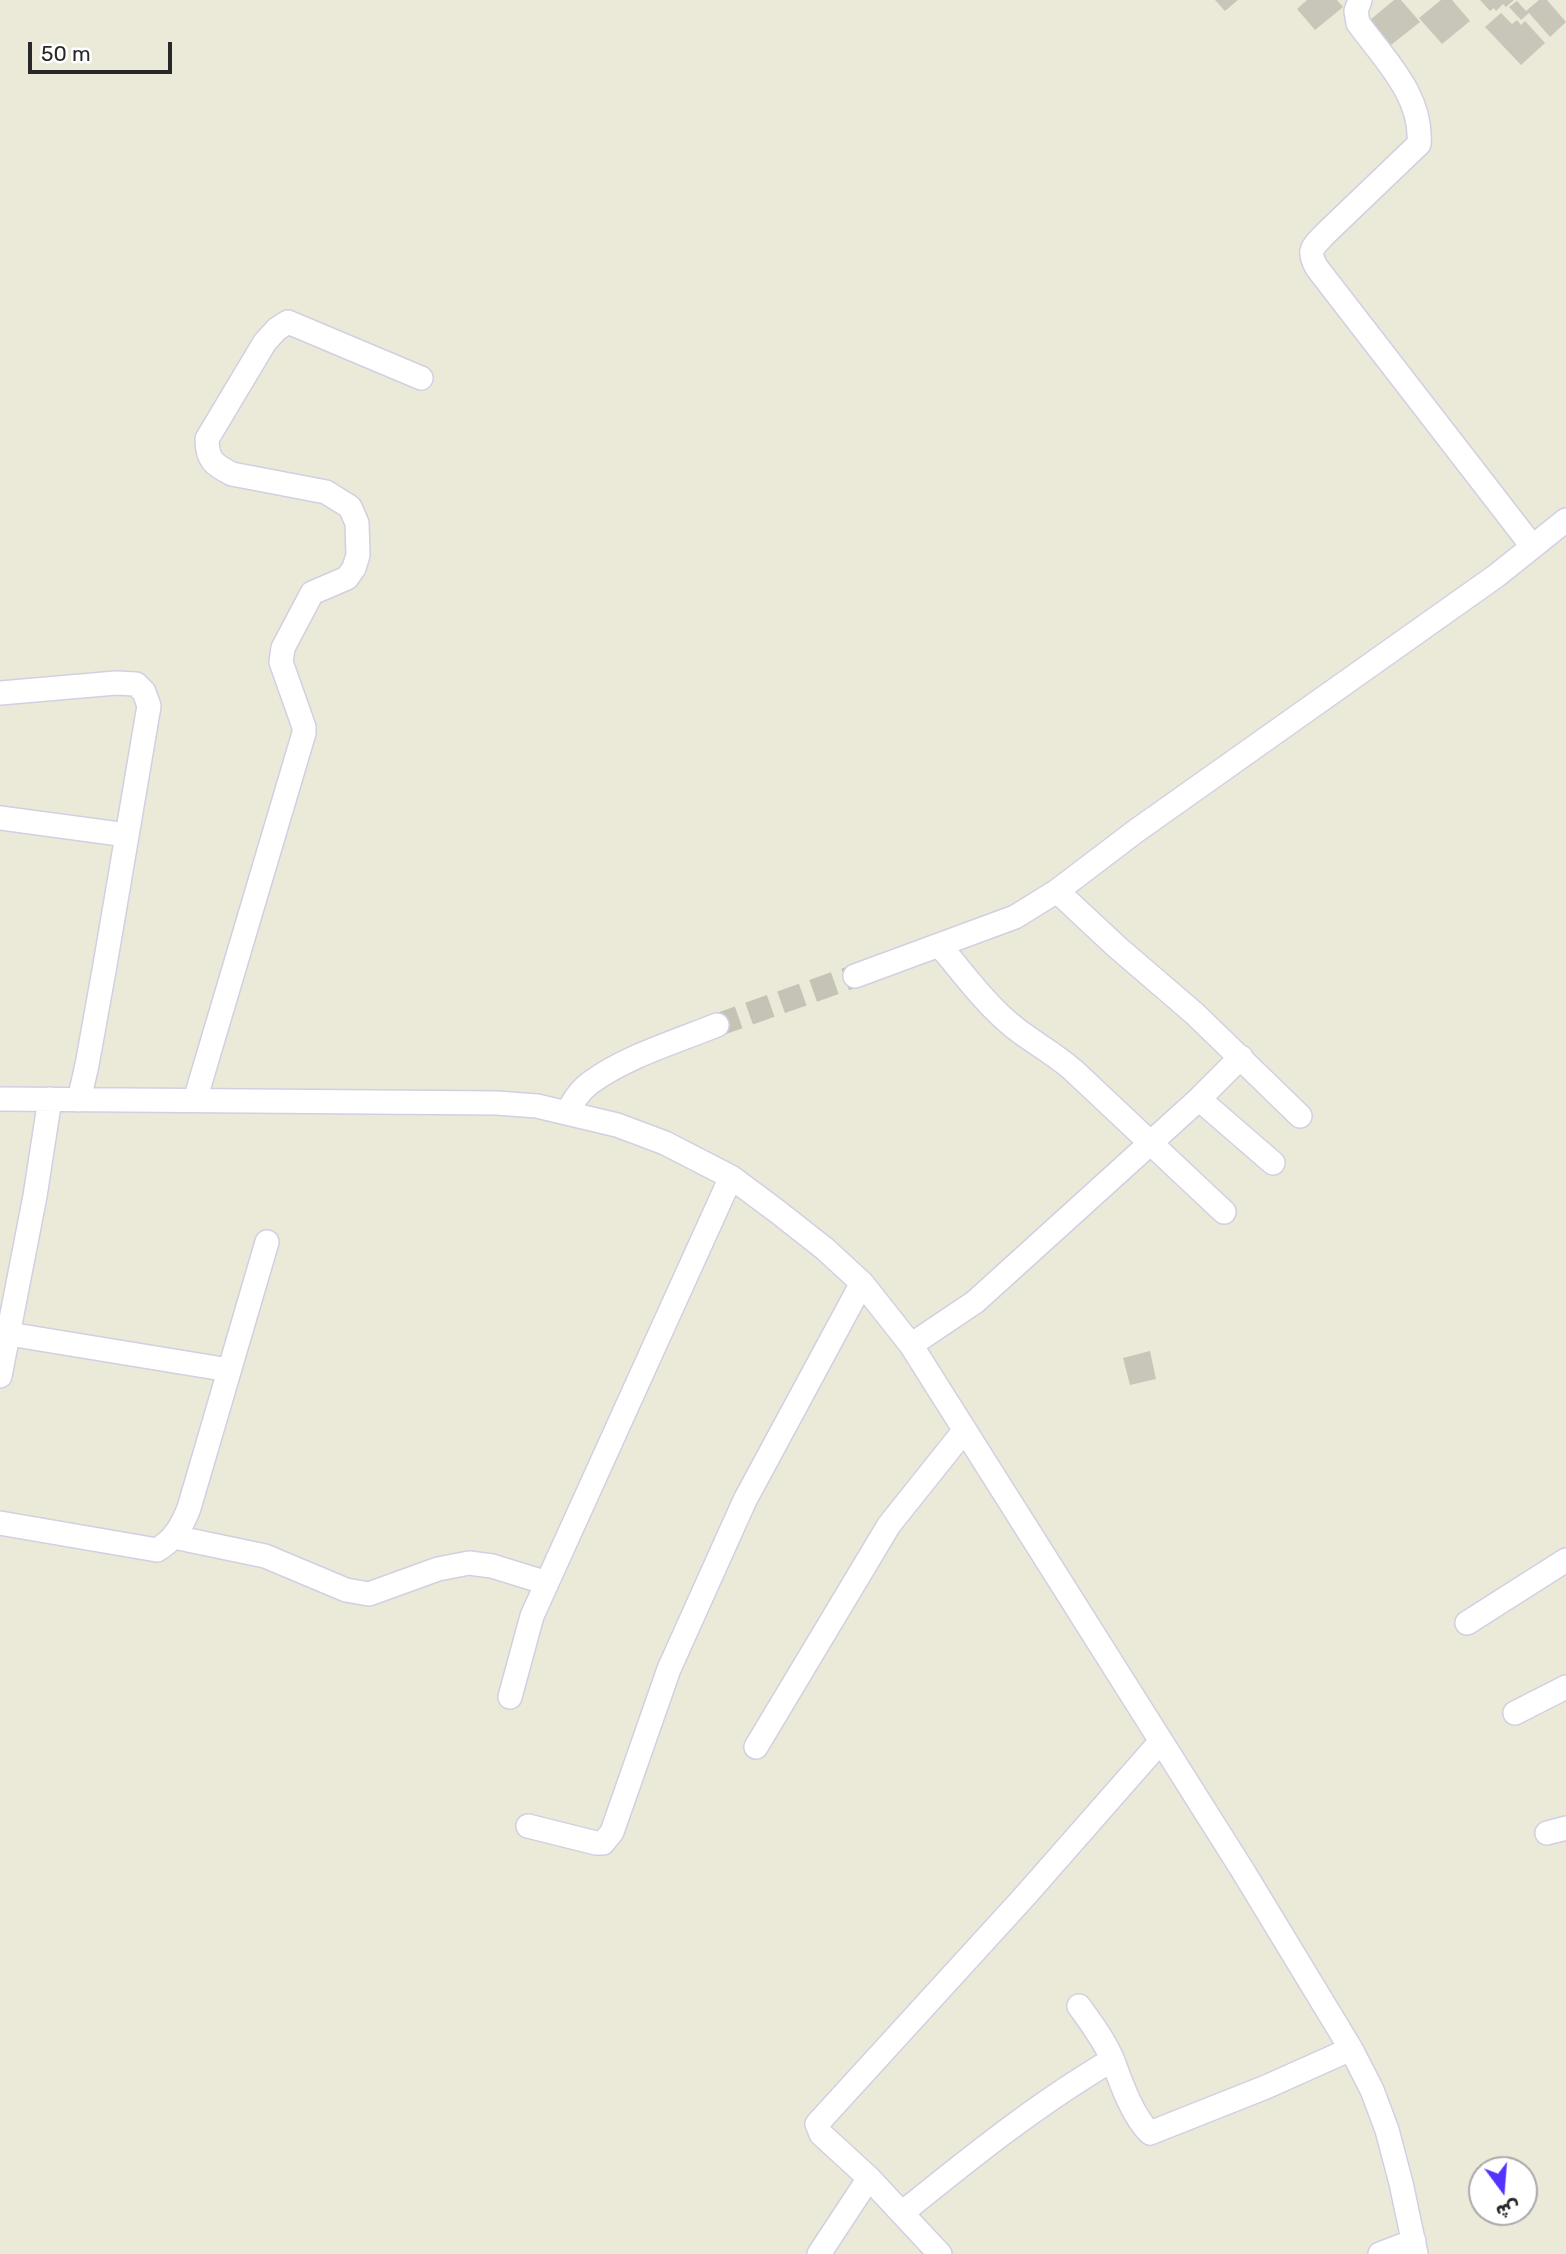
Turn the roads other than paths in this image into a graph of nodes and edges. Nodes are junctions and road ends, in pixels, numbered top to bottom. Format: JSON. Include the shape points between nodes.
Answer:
{"nodes":[{"id":1,"x":1360,"y":0,"type":"edge"},
{"id":2,"x":421,"y":378,"type":"dead end"},
{"id":3,"x":1566,"y":520,"type":"edge"},
{"id":4,"x":1532,"y":547,"type":"junction"},
{"id":5,"x":0,"y":693,"type":"edge"},
{"id":6,"x":0,"y":818,"type":"edge"},
{"id":7,"x":127,"y":835,"type":"junction"},
{"id":8,"x":1057,"y":891,"type":"junction"},
{"id":9,"x":940,"y":946,"type":"junction"},
{"id":10,"x":855,"y":976,"type":"tunnel mouth"},
{"id":11,"x":717,"y":1025,"type":"tunnel mouth"},
{"id":12,"x":1241,"y":1057,"type":"junction"},
{"id":13,"x":0,"y":1098,"type":"edge"},
{"id":14,"x":50,"y":1099,"type":"junction"},
{"id":15,"x":1199,"y":1099,"type":"junction"},
{"id":16,"x":79,"y":1100,"type":"junction"},
{"id":17,"x":195,"y":1100,"type":"junction"},
{"id":18,"x":566,"y":1113,"type":"junction"},
{"id":19,"x":1300,"y":1116,"type":"dead end"},
{"id":20,"x":1151,"y":1143,"type":"junction"},
{"id":21,"x":1273,"y":1163,"type":"dead end"},
{"id":22,"x":731,"y":1177,"type":"junction"},
{"id":23,"x":1224,"y":1212,"type":"dead end"},
{"id":24,"x":267,"y":1242,"type":"dead end"},
{"id":25,"x":862,"y":1283,"type":"junction"},
{"id":26,"x":9,"y":1334,"type":"junction"},
{"id":27,"x":911,"y":1345,"type":"junction"},
{"id":28,"x":229,"y":1370,"type":"junction"},
{"id":29,"x":0,"y":1376,"type":"edge"},
{"id":30,"x":964,"y":1431,"type":"junction"},
{"id":31,"x":0,"y":1523,"type":"edge"},
{"id":32,"x":174,"y":1537,"type":"junction"},
{"id":33,"x":1566,"y":1560,"type":"edge"},
{"id":34,"x":547,"y":1583,"type":"junction"},
{"id":35,"x":1466,"y":1623,"type":"dead end"},
{"id":36,"x":1566,"y":1687,"type":"edge"},
{"id":37,"x":510,"y":1697,"type":"dead end"},
{"id":38,"x":1515,"y":1713,"type":"dead end"},
{"id":39,"x":1161,"y":1741,"type":"junction"},
{"id":40,"x":756,"y":1747,"type":"dead end"},
{"id":41,"x":528,"y":1826,"type":"dead end"},
{"id":42,"x":1079,"y":2006,"type":"dead end"},
{"id":43,"x":1351,"y":2049,"type":"junction"},
{"id":44,"x":1112,"y":2060,"type":"junction"},
{"id":45,"x":869,"y":2178,"type":"junction"},
{"id":46,"x":902,"y":2213,"type":"junction"},
{"id":47,"x":1415,"y":2248,"type":"edge"},
{"id":48,"x":819,"y":2254,"type":"edge"},
{"id":49,"x":940,"y":2254,"type":"edge"},
{"id":50,"x":1380,"y":2254,"type":"edge"}],
"edges":[{"from":1,"to":4,"type":"street","via":[[1357,23],[1405,88],[1420,130],[1419,144],[1325,234],[1310,256]]},
{"from":2,"to":17,"type":"street","via":[[288,322],[265,342],[207,439],[214,463],[232,474],[326,492],[350,507],[357,523],[358,555],[347,578],[312,593],[283,648],[281,662],[304,733]]},
{"from":3,"to":4,"type":"street"},
{"from":4,"to":8,"type":"street"},
{"from":5,"to":7,"type":"street","via":[[116,683],[136,684],[144,692],[149,706]]},
{"from":6,"to":7,"type":"street"},
{"from":7,"to":16,"type":"street"},
{"from":8,"to":9,"type":"street","via":[[1015,917]]},
{"from":8,"to":12,"type":"street"},
{"from":9,"to":10,"type":"street"},
{"from":9,"to":20,"type":"street","via":[[996,1011],[1064,1062]]},
{"from":11,"to":18,"type":"street","via":[[624,1063],[589,1084]]},
{"from":12,"to":15,"type":"street"},
{"from":12,"to":19,"type":"street"},
{"from":13,"to":14,"type":"street"},
{"from":14,"to":16,"type":"street"},
{"from":14,"to":26,"type":"street"},
{"from":15,"to":20,"type":"street"},
{"from":15,"to":21,"type":"street"},
{"from":16,"to":17,"type":"street"},
{"from":17,"to":18,"type":"street","via":[[497,1103]]},
{"from":18,"to":22,"type":"street","via":[[665,1143]]},
{"from":20,"to":23,"type":"street"},
{"from":20,"to":27,"type":"street","via":[[975,1301]]},
{"from":22,"to":25,"type":"street","via":[[825,1248]]},
{"from":22,"to":34,"type":"street"},
{"from":24,"to":28,"type":"street"},
{"from":25,"to":27,"type":"street"},
{"from":25,"to":41,"type":"street","via":[[745,1500],[669,1669],[612,1832],[603,1843],[596,1843]]},
{"from":26,"to":28,"type":"street"},
{"from":26,"to":29,"type":"street"},
{"from":27,"to":30,"type":"street"},
{"from":28,"to":32,"type":"street","via":[[189,1508]]},
{"from":30,"to":39,"type":"street"},
{"from":30,"to":40,"type":"street","via":[[889,1525]]},
{"from":31,"to":32,"type":"street","via":[[157,1550]]},
{"from":32,"to":34,"type":"street","via":[[265,1556],[346,1590],[369,1594],[469,1563]]},
{"from":33,"to":35,"type":"street"},
{"from":34,"to":37,"type":"street","via":[[532,1616]]},
{"from":36,"to":38,"type":"street"},
{"from":39,"to":43,"type":"street"},
{"from":39,"to":45,"type":"street","via":[[817,2124],[821,2134]]},
{"from":42,"to":44,"type":"street"},
{"from":43,"to":44,"type":"street","via":[[1150,2133],[1118,2080]]},
{"from":43,"to":47,"type":"street","via":[[1387,2130]]},
{"from":44,"to":46,"type":"street","via":[[1065,2087],[993,2139]]},
{"from":45,"to":46,"type":"street"},
{"from":45,"to":48,"type":"street"},
{"from":46,"to":49,"type":"street"},
{"from":47,"to":50,"type":"street"}]}
